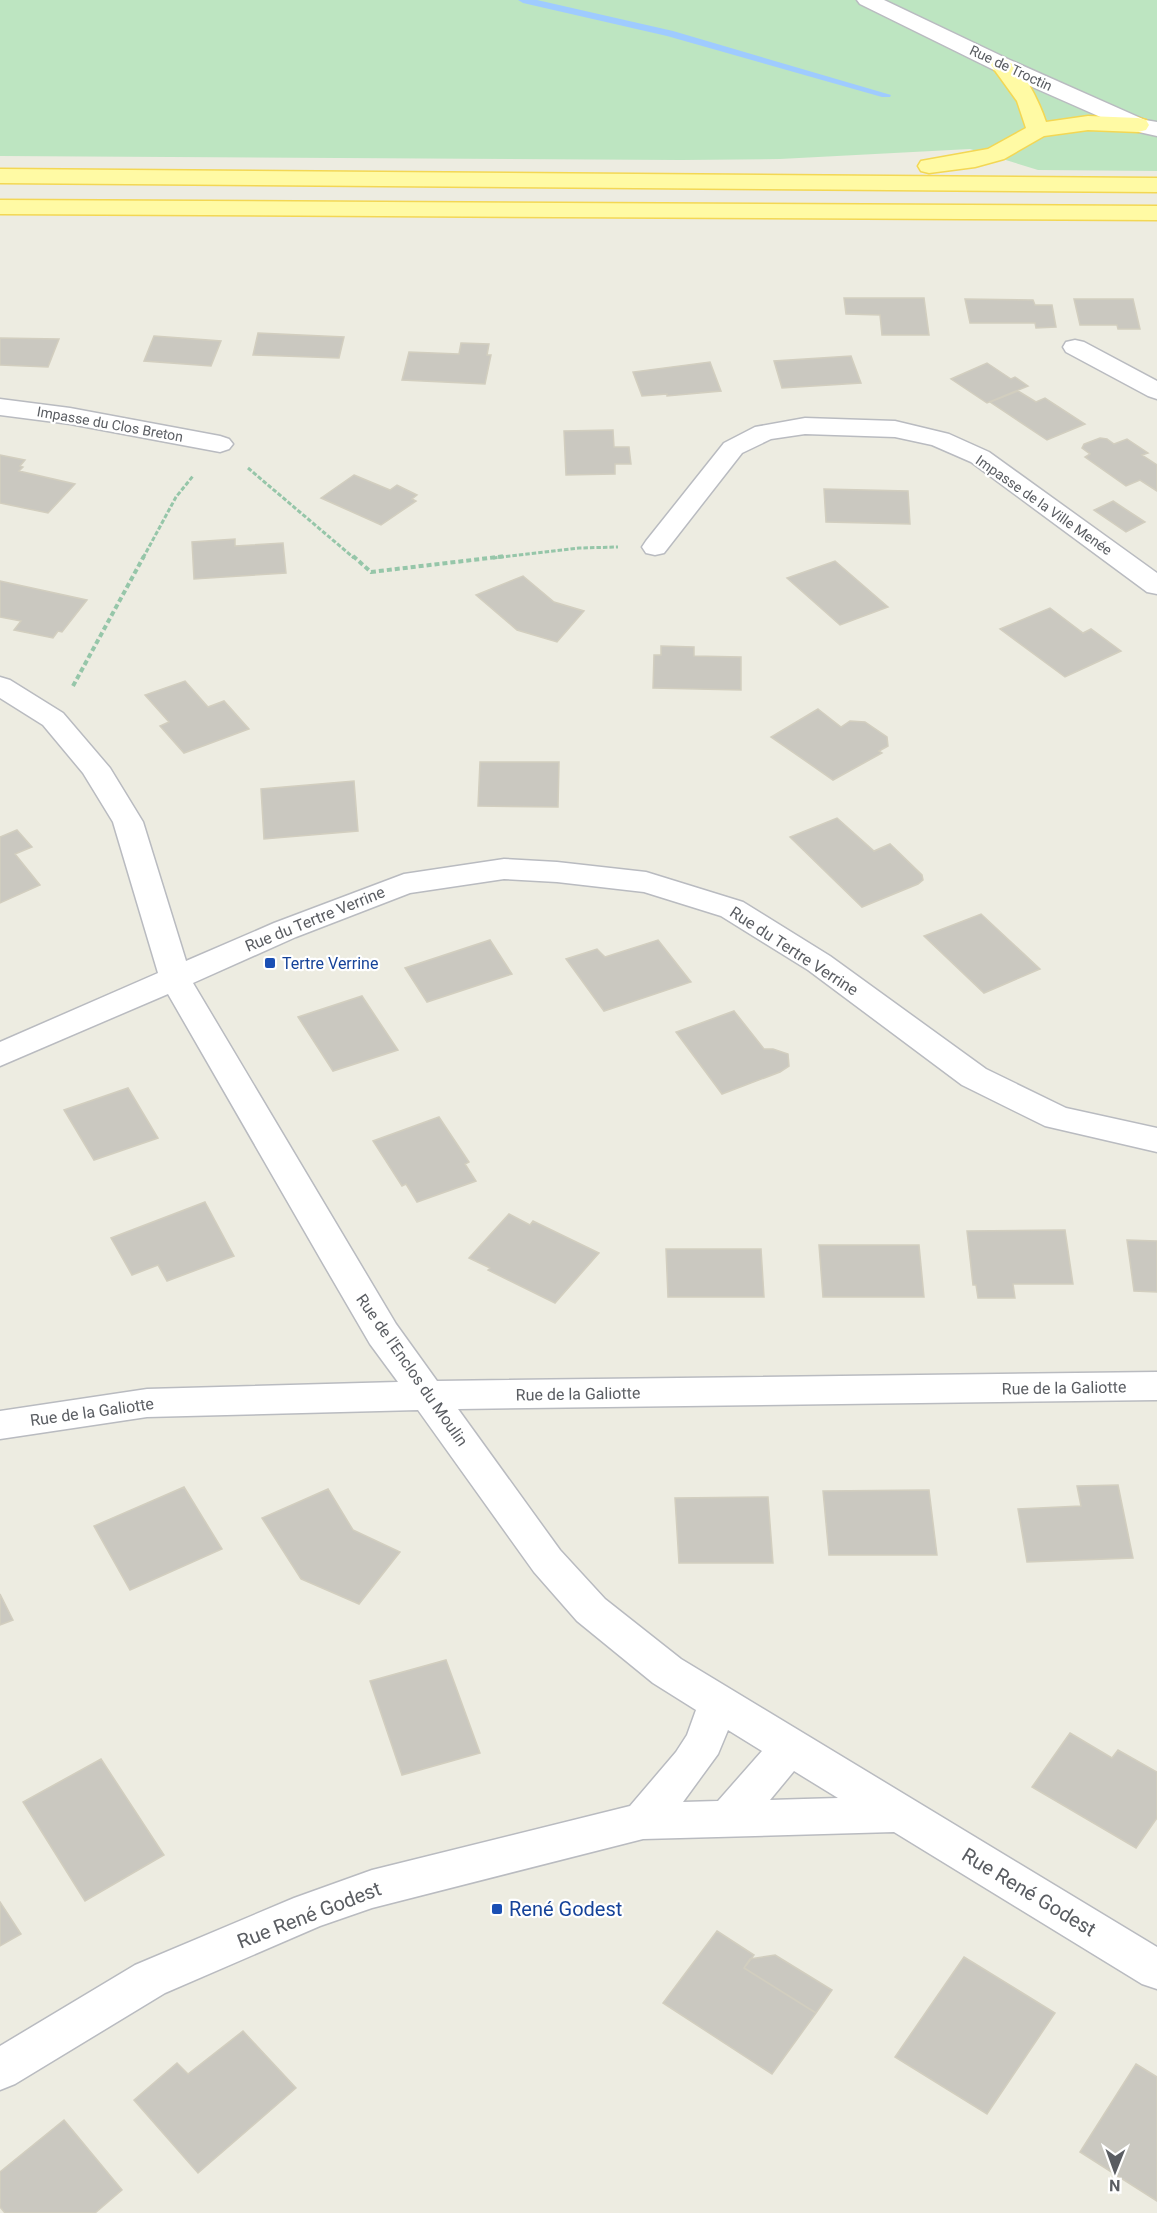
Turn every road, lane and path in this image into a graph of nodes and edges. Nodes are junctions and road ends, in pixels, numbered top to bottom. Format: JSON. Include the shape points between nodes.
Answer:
{"nodes":[{"id":1,"x":867,"y":0,"type":"edge"},
{"id":2,"x":1002,"y":65,"type":"junction"},
{"id":3,"x":1147,"y":127,"type":"edge"},
{"id":4,"x":1038,"y":130,"type":"junction"},
{"id":5,"x":0,"y":176,"type":"edge"},
{"id":6,"x":749,"y":181,"type":"junction"},
{"id":7,"x":1157,"y":185,"type":"edge"},
{"id":8,"x":0,"y":207,"type":"edge"},
{"id":9,"x":1157,"y":213,"type":"edge"},
{"id":10,"x":1075,"y":347,"type":"dead end"},
{"id":11,"x":1157,"y":391,"type":"edge"},
{"id":12,"x":0,"y":407,"type":"edge"},
{"id":13,"x":220,"y":444,"type":"junction"},
{"id":14,"x":655,"y":547,"type":"joint"},
{"id":15,"x":1157,"y":586,"type":"edge"},
{"id":16,"x":0,"y":686,"type":"edge"},
{"id":17,"x":53,"y":719,"type":"junction"},
{"id":18,"x":175,"y":978,"type":"junction"},
{"id":19,"x":0,"y":1055,"type":"edge"},
{"id":20,"x":1157,"y":1140,"type":"edge"},
{"id":21,"x":1157,"y":1386,"type":"edge"},
{"id":22,"x":430,"y":1396,"type":"junction"},
{"id":23,"x":0,"y":1425,"type":"edge"},
{"id":24,"x":718,"y":1704,"type":"junction"},
{"id":25,"x":790,"y":1748,"type":"junction"},
{"id":26,"x":902,"y":1814,"type":"junction"},
{"id":27,"x":727,"y":1820,"type":"junction"},
{"id":28,"x":643,"y":1821,"type":"junction"},
{"id":29,"x":1157,"y":1970,"type":"edge"},
{"id":30,"x":0,"y":2070,"type":"edge"}],
"edges":[{"from":1,"to":2,"type":"street","name":"Rue de Troctin"},
{"from":2,"to":3,"type":"street","name":"Rue de Troctin"},
{"from":2,"to":4,"type":"main road","via":[[1028,100]]},
{"from":3,"to":4,"type":"main road","via":[[1088,123]]},
{"from":4,"to":6,"type":"main road","via":[[996,154],[975,160],[881,168],[803,168]]},
{"from":5,"to":6,"type":"main road"},
{"from":6,"to":7,"type":"main road"},
{"from":8,"to":9,"type":"main road"},
{"from":10,"to":11,"type":"street"},
{"from":12,"to":13,"type":"street","name":"Impasse du Clos Breton"},
{"from":13,"to":14,"type":"path","via":[[371,572],[579,548]]},
{"from":13,"to":17,"type":"path","via":[[176,497]]},
{"from":14,"to":15,"type":"street","name":"Impasse de la Ville Menée","via":[[733,448],[764,432],[805,426],[895,429],[940,439],[980,457]]},
{"from":16,"to":17,"type":"street"},
{"from":17,"to":18,"type":"street","via":[[95,768],[128,822]]},
{"from":18,"to":19,"type":"street","name":"Rue du Tertre Verrine"},
{"from":18,"to":20,"type":"street","name":"Rue du Tertre Verrine","via":[[404,884],[504,869],[646,882],[732,909],[819,963],[974,1077],[1057,1118]]},
{"from":18,"to":22,"type":"street","name":"Rue de l'Enclos du Moulin","via":[[383,1334]]},
{"from":21,"to":22,"type":"street","name":"Rue de la Galiotte"},
{"from":22,"to":23,"type":"street","name":"Rue de la Galiotte","via":[[147,1403]]},
{"from":22,"to":24,"type":"street","name":"Rue de l'Enclos du Moulin","via":[[547,1561],[591,1610],[667,1671]]},
{"from":24,"to":25,"type":"street","name":"Rue René Godest"},
{"from":24,"to":28,"type":"street","via":[[704,1742],[690,1764]]},
{"from":25,"to":26,"type":"street","name":"Rue René Godest"},
{"from":25,"to":27,"type":"street"},
{"from":26,"to":27,"type":"street","name":"Rue René Godest"},
{"from":26,"to":29,"type":"street","name":"Rue René Godest"},
{"from":27,"to":28,"type":"street","name":"Rue René Godest"},
{"from":28,"to":30,"type":"street","name":"Rue René Godest","via":[[372,1889],[309,1911],[150,1979]]}]}
